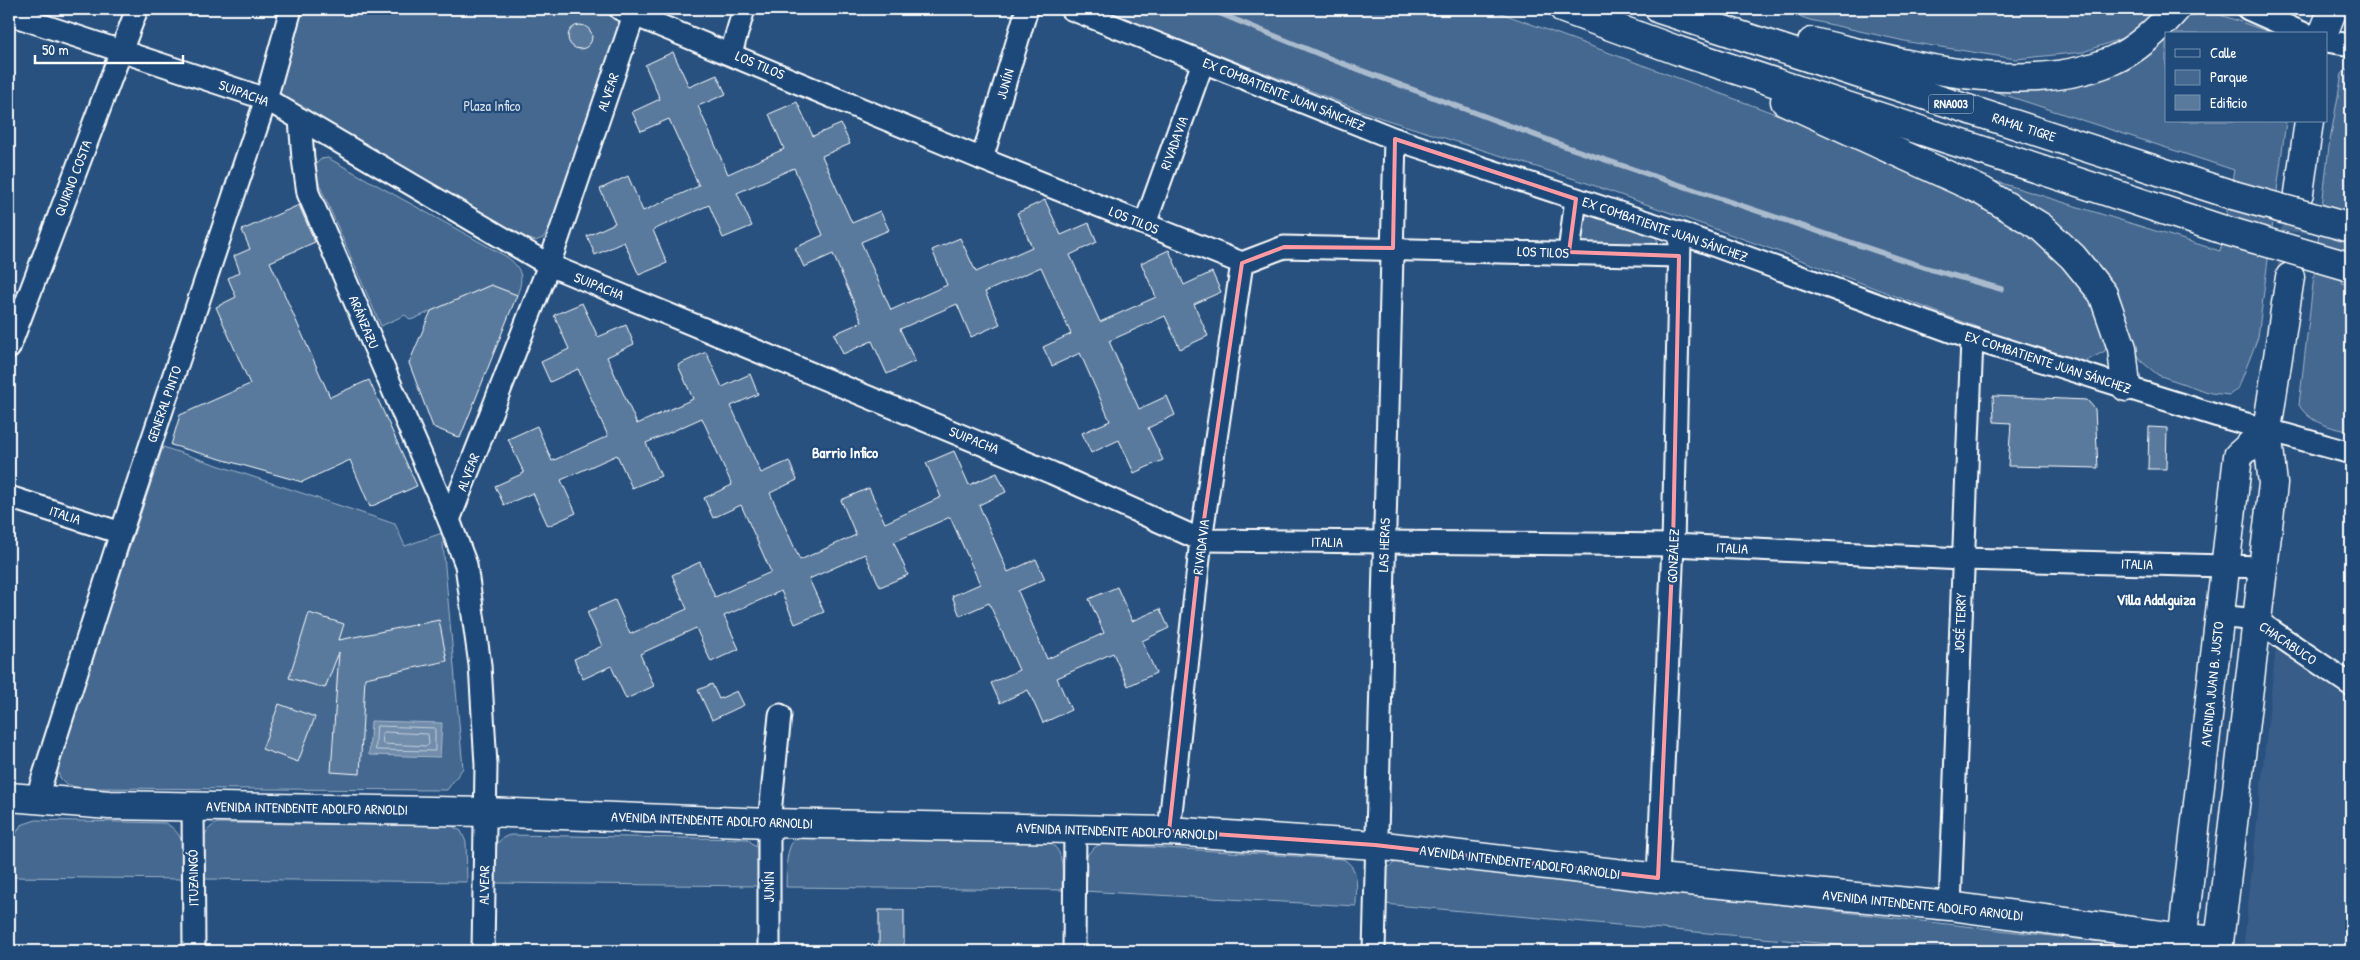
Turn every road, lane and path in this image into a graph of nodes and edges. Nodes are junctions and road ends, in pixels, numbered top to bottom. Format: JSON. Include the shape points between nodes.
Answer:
{"nodes":[{"id":1,"x":137,"y":9,"type":"edge"},
{"id":2,"x":291,"y":9,"type":"edge"},
{"id":3,"x":744,"y":9,"type":"edge"},
{"id":4,"x":1027,"y":9,"type":"edge"},
{"id":5,"x":1071,"y":9,"type":"edge"},
{"id":6,"x":1564,"y":9,"type":"edge"},
{"id":7,"x":2176,"y":9,"type":"edge"},
{"id":8,"x":2320,"y":9,"type":"edge"},
{"id":9,"x":2333,"y":9,"type":"edge"},
{"id":10,"x":1664,"y":10,"type":"edge"},
{"id":11,"x":2254,"y":10,"type":"edge"},
{"id":12,"x":627,"y":12,"type":"edge"},
{"id":13,"x":9,"y":14,"type":"edge"},
{"id":14,"x":2302,"y":32,"type":"edge"},
{"id":15,"x":2322,"y":32,"type":"edge"},
{"id":16,"x":2323,"y":32,"type":"edge"},
{"id":17,"x":2328,"y":42,"type":"edge"},
{"id":18,"x":2351,"y":45,"type":"edge"},
{"id":19,"x":121,"y":51,"type":"junction"},
{"id":20,"x":1680,"y":51,"type":"junction"},
{"id":21,"x":731,"y":53,"type":"junction"},
{"id":22,"x":1203,"y":62,"type":"junction"},
{"id":23,"x":266,"y":99,"type":"junction"},
{"id":24,"x":300,"y":119,"type":"junction"},
{"id":25,"x":2309,"y":122,"type":"edge"},
{"id":26,"x":1395,"y":139,"type":"junction"},
{"id":27,"x":982,"y":159,"type":"junction"},
{"id":28,"x":2299,"y":193,"type":"tunnel mouth"},
{"id":29,"x":1576,"y":199,"type":"junction"},
{"id":30,"x":1145,"y":224,"type":"junction"},
{"id":31,"x":2351,"y":228,"type":"edge"},
{"id":32,"x":1680,"y":233,"type":"junction"},
{"id":33,"x":1392,"y":248,"type":"junction"},
{"id":34,"x":1569,"y":252,"type":"junction"},
{"id":35,"x":1679,"y":256,"type":"junction"},
{"id":36,"x":1242,"y":263,"type":"junction"},
{"id":37,"x":549,"y":265,"type":"junction"},
{"id":38,"x":2351,"y":267,"type":"edge"},
{"id":39,"x":2290,"y":277,"type":"tunnel mouth"},
{"id":40,"x":1972,"y":339,"type":"junction"},
{"id":41,"x":9,"y":348,"type":"edge"},
{"id":42,"x":2126,"y":387,"type":"junction"},
{"id":43,"x":2267,"y":430,"type":"junction"},
{"id":44,"x":2351,"y":453,"type":"edge"},
{"id":45,"x":9,"y":497,"type":"edge"},
{"id":46,"x":449,"y":520,"type":"junction"},
{"id":47,"x":121,"y":533,"type":"junction"},
{"id":48,"x":1201,"y":540,"type":"junction"},
{"id":49,"x":1384,"y":543,"type":"junction"},
{"id":50,"x":1674,"y":545,"type":"junction"},
{"id":51,"x":1962,"y":559,"type":"junction"},
{"id":52,"x":2225,"y":566,"type":"junction"},
{"id":53,"x":2263,"y":566,"type":"junction"},
{"id":54,"x":2219,"y":616,"type":"junction"},
{"id":55,"x":2256,"y":620,"type":"junction"},
{"id":56,"x":2351,"y":685,"type":"edge"},
{"id":57,"x":780,"y":715,"type":"dead end"},
{"id":58,"x":9,"y":797,"type":"edge"},
{"id":59,"x":36,"y":800,"type":"junction"},
{"id":60,"x":192,"y":806,"type":"junction"},
{"id":61,"x":486,"y":812,"type":"junction"},
{"id":62,"x":769,"y":823,"type":"junction"},
{"id":63,"x":1075,"y":829,"type":"junction"},
{"id":64,"x":1169,"y":831,"type":"junction"},
{"id":65,"x":1375,"y":845,"type":"junction"},
{"id":66,"x":1658,"y":878,"type":"junction"},
{"id":67,"x":1950,"y":906,"type":"junction"},
{"id":68,"x":2182,"y":945,"type":"edge"},
{"id":69,"x":2218,"y":946,"type":"edge"},
{"id":70,"x":194,"y":951,"type":"edge"},
{"id":71,"x":483,"y":951,"type":"edge"},
{"id":72,"x":769,"y":951,"type":"edge"},
{"id":73,"x":1074,"y":951,"type":"edge"},
{"id":74,"x":1374,"y":951,"type":"edge"}],
"edges":[{"from":1,"to":19,"type":"street","name":"QUIRNO COSTA"},
{"from":2,"to":23,"type":"street","name":"GENERAL PINTO"},
{"from":3,"to":21,"type":"street"},
{"from":4,"to":27,"type":"street","name":"JUNÍN"},
{"from":5,"to":22,"type":"street","name":"EX COMBATIENTE JUAN SÁNCHEZ"},
{"from":6,"to":20,"type":"main road","number":"RNA003"},
{"from":7,"to":10,"type":"main road","via":[[2135,48],[2112,61],[2060,76],[2029,77],[1987,76],[1925,68]]},
{"from":8,"to":15,"type":"main road"},
{"from":9,"to":16,"type":"main road"},
{"from":10,"to":31,"type":"main road","name":"RAMAL TIGRE","number":"RNA003","bridge":true,"via":[[2233,195]]},
{"from":11,"to":14,"type":"street"},
{"from":12,"to":21,"type":"street","name":"LOS TILOS"},
{"from":12,"to":37,"type":"street","name":"ALVEAR"},
{"from":13,"to":19,"type":"street","name":"SUIPACHA"},
{"from":17,"to":18,"type":"street"},
{"from":19,"to":23,"type":"street","name":"SUIPACHA"},
{"from":19,"to":41,"type":"street","name":"QUIRNO COSTA"},
{"from":20,"to":38,"type":"main road","number":"RNA003","bridge":true,"via":[[2224,230]]},
{"from":20,"to":42,"type":"main road","via":[[1982,191],[2041,227],[2073,257],[2103,294],[2122,348]]},
{"from":21,"to":27,"type":"street","name":"LOS TILOS"},
{"from":22,"to":26,"type":"street","name":"EX COMBATIENTE JUAN SÁNCHEZ"},
{"from":22,"to":30,"type":"street","name":"RIVADAVIA"},
{"from":23,"to":24,"type":"street","name":"SUIPACHA"},
{"from":23,"to":47,"type":"street","name":"GENERAL PINTO"},
{"from":24,"to":37,"type":"street","name":"SUIPACHA"},
{"from":24,"to":46,"type":"street","name":"ARÁNZAZU","via":[[308,192]]},
{"from":25,"to":28,"type":"main road"},
{"from":26,"to":29,"type":"street","name":"EX COMBATIENTE JUAN SÁNCHEZ"},
{"from":26,"to":33,"type":"street","name":"LAS HERAS"},
{"from":27,"to":30,"type":"street","name":"LOS TILOS"},
{"from":29,"to":32,"type":"street","name":"EX COMBATIENTE JUAN SÁNCHEZ"},
{"from":29,"to":34,"type":"street"},
{"from":30,"to":36,"type":"street","name":"LOS TILOS"},
{"from":32,"to":35,"type":"street","name":"GONZÁLEZ"},
{"from":32,"to":40,"type":"street","name":"EX COMBATIENTE JUAN SÁNCHEZ"},
{"from":33,"to":34,"type":"street","name":"LOS TILOS"},
{"from":33,"to":36,"type":"street","name":"LOS TILOS","via":[[1284,247]]},
{"from":33,"to":49,"type":"street","name":"LAS HERAS"},
{"from":34,"to":35,"type":"street","name":"LOS TILOS"},
{"from":35,"to":50,"type":"street","name":"GONZÁLEZ"},
{"from":36,"to":48,"type":"street","name":"RIVADAVIA"},
{"from":37,"to":46,"type":"street","name":"ALVEAR"},
{"from":37,"to":48,"type":"street","name":"SUIPACHA","via":[[1052,473]]},
{"from":39,"to":43,"type":"main road"},
{"from":40,"to":42,"type":"street","name":"EX COMBATIENTE JUAN SÁNCHEZ"},
{"from":40,"to":51,"type":"street","name":"JOSÉ TERRY"},
{"from":42,"to":43,"type":"street","name":"EX COMBATIENTE JUAN SÁNCHEZ"},
{"from":43,"to":44,"type":"street","name":"EX COMBATIENTE JUAN SÁNCHEZ"},
{"from":43,"to":52,"type":"main road","name":"AVENIDA JUAN B. JUSTO","via":[[2238,456]]},
{"from":43,"to":53,"type":"main road","via":[[2272,484]]},
{"from":45,"to":47,"type":"street","name":"ITALIA"},
{"from":46,"to":61,"type":"street","name":"ALVEAR","via":[[466,565],[480,665]]},
{"from":47,"to":59,"type":"street","name":"GENERAL PINTO"},
{"from":48,"to":49,"type":"street","name":"ITALIA"},
{"from":48,"to":64,"type":"street","name":"RIVADAVIA"},
{"from":49,"to":50,"type":"street","name":"ITALIA"},
{"from":49,"to":65,"type":"street","name":"LAS HERAS"},
{"from":50,"to":51,"type":"street","name":"ITALIA"},
{"from":50,"to":66,"type":"street","name":"GONZÁLEZ"},
{"from":51,"to":52,"type":"street","name":"ITALIA"},
{"from":51,"to":67,"type":"street","name":"JOSÉ TERRY"},
{"from":52,"to":53,"type":"street","name":"ITALIA"},
{"from":52,"to":54,"type":"main road","name":"AVENIDA JUAN B. JUSTO"},
{"from":53,"to":55,"type":"main road"},
{"from":54,"to":55,"type":"street","name":"CHACABUCO"},
{"from":54,"to":68,"type":"main road","name":"AVENIDA JUAN B. JUSTO"},
{"from":55,"to":56,"type":"street","name":"CHACABUCO"},
{"from":55,"to":69,"type":"main road"},
{"from":57,"to":62,"type":"street","name":"JUNÍN"},
{"from":58,"to":59,"type":"main road","name":"AVENIDA INTENDENTE ADOLFO ARNOLDI"},
{"from":59,"to":60,"type":"main road","name":"AVENIDA INTENDENTE ADOLFO ARNOLDI"},
{"from":60,"to":61,"type":"main road","name":"AVENIDA INTENDENTE ADOLFO ARNOLDI"},
{"from":60,"to":70,"type":"street","name":"ITUZAINGÓ"},
{"from":61,"to":62,"type":"main road","name":"AVENIDA INTENDENTE ADOLFO ARNOLDI"},
{"from":61,"to":71,"type":"street","name":"ALVEAR"},
{"from":62,"to":63,"type":"main road","name":"AVENIDA INTENDENTE ADOLFO ARNOLDI"},
{"from":62,"to":72,"type":"street","name":"JUNÍN"},
{"from":63,"to":64,"type":"main road","name":"AVENIDA INTENDENTE ADOLFO ARNOLDI"},
{"from":63,"to":73,"type":"street"},
{"from":64,"to":65,"type":"main road","name":"AVENIDA INTENDENTE ADOLFO ARNOLDI"},
{"from":65,"to":66,"type":"main road","name":"AVENIDA INTENDENTE ADOLFO ARNOLDI"},
{"from":65,"to":74,"type":"street","name":"LAS HERAS"},
{"from":66,"to":67,"type":"main road","name":"AVENIDA INTENDENTE ADOLFO ARNOLDI"},
{"from":67,"to":68,"type":"main road","name":"AVENIDA INTENDENTE ADOLFO ARNOLDI"},
{"from":68,"to":69,"type":"main road","name":"AVENIDA INTENDENTE ADOLFO ARNOLDI"}]}
